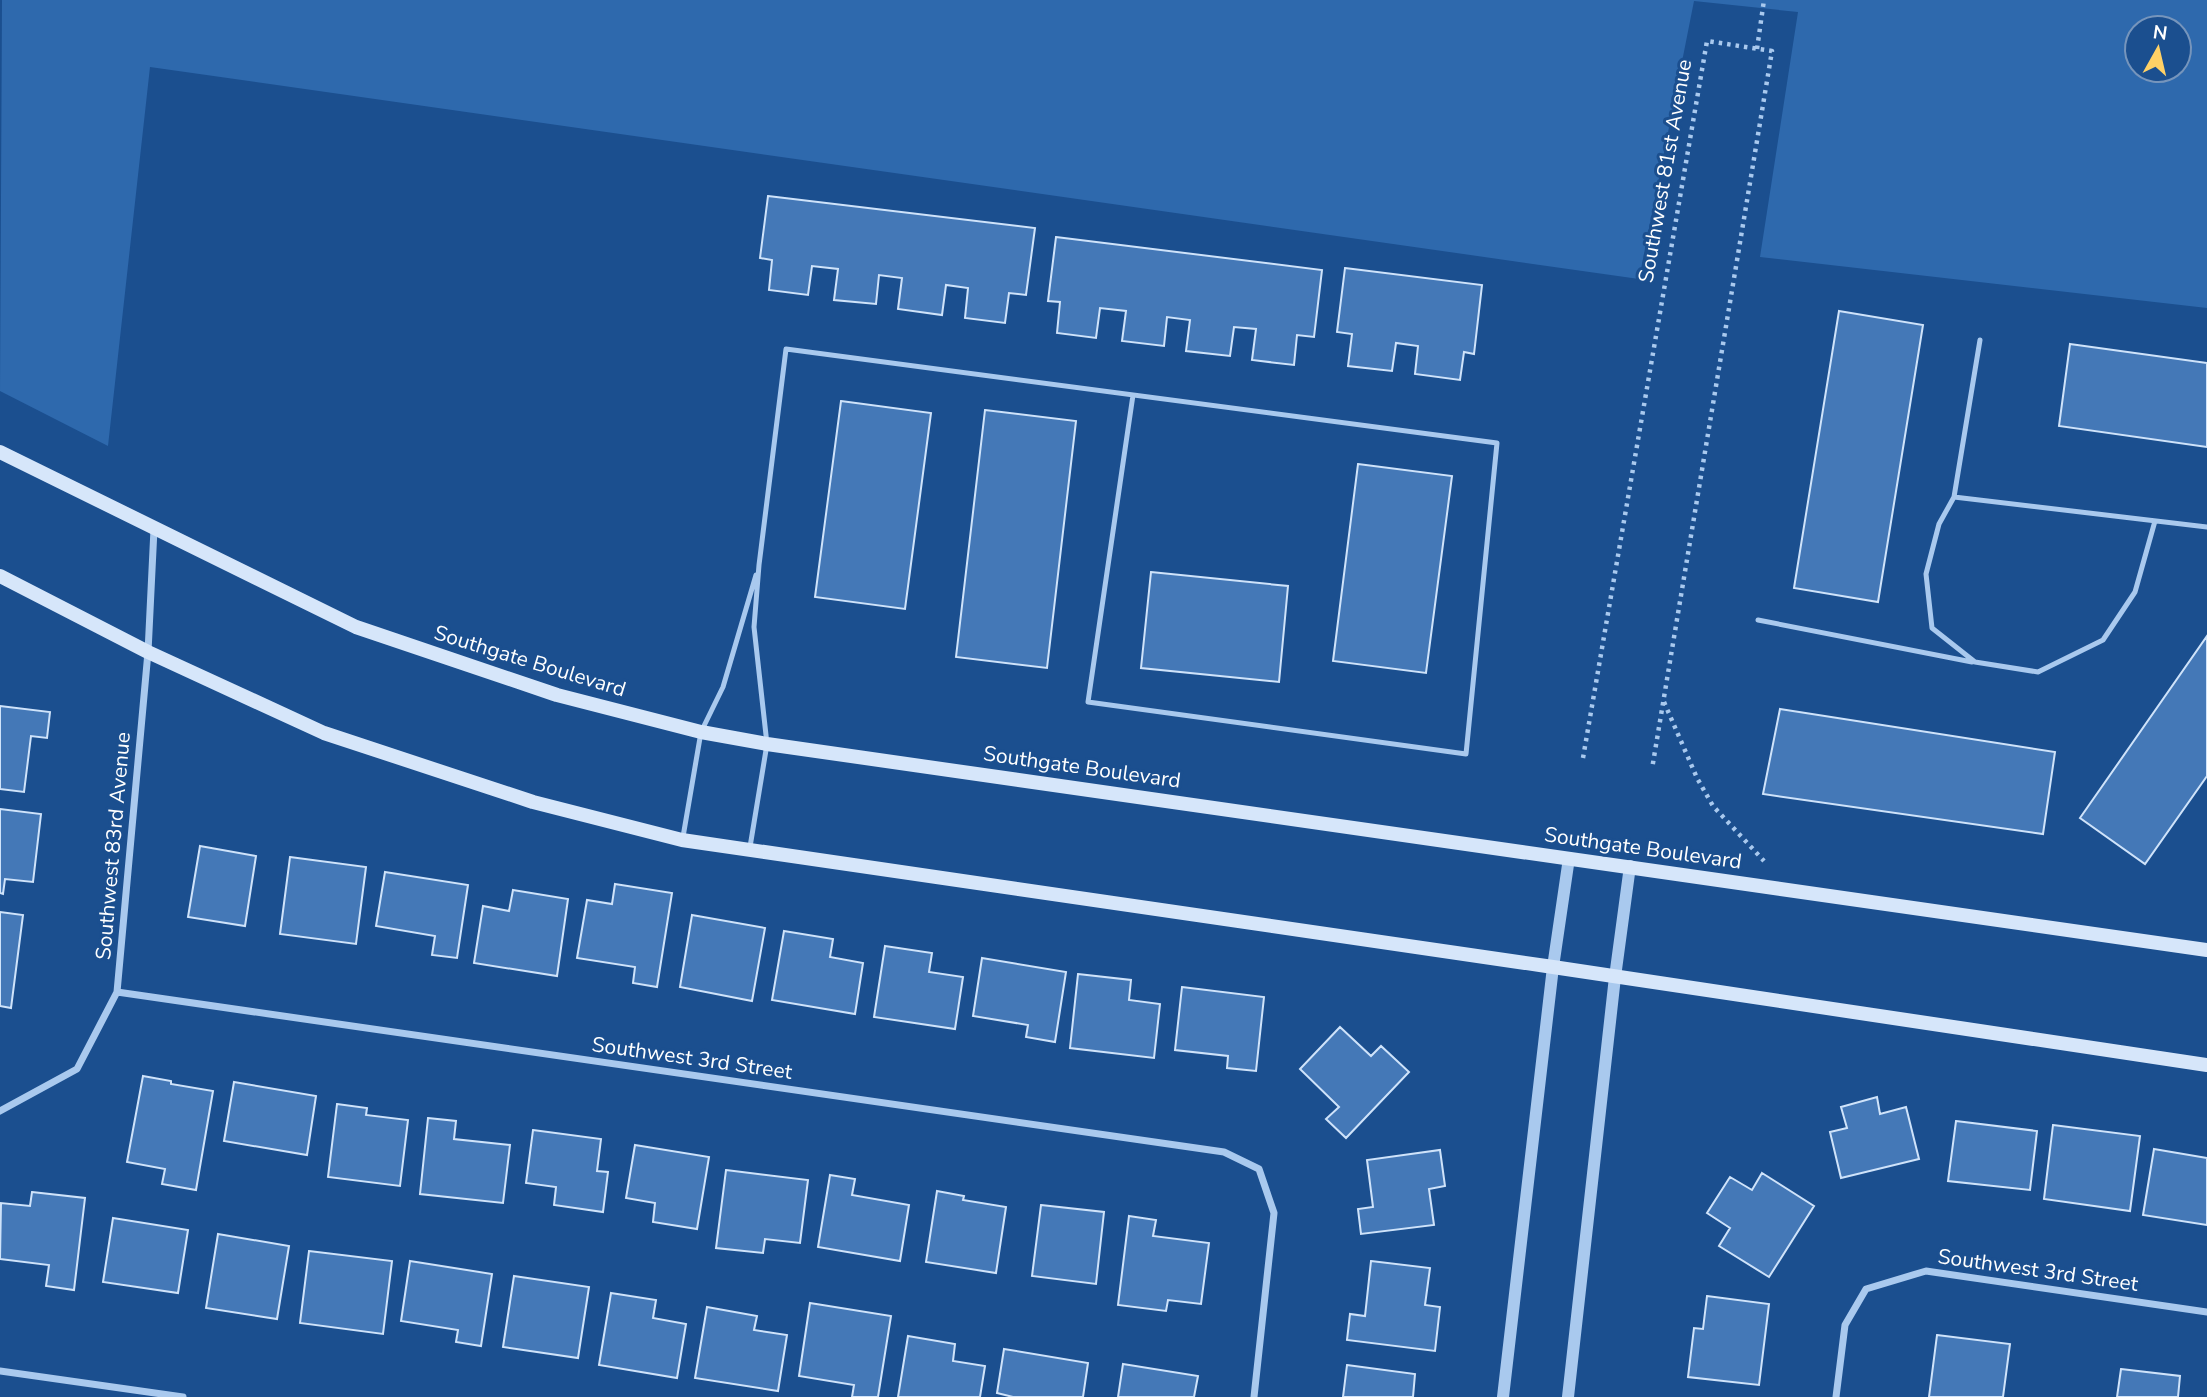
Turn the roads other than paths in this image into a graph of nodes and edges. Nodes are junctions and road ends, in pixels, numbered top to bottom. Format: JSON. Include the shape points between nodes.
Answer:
{"nodes":[{"id":1,"x":1980,"y":340,"type":"dead end"},
{"id":2,"x":1133,"y":395,"type":"junction"},
{"id":3,"x":0,"y":452,"type":"edge"},
{"id":4,"x":1954,"y":497,"type":"junction"},
{"id":5,"x":2155,"y":521,"type":"junction"},
{"id":6,"x":2207,"y":527,"type":"edge"},
{"id":7,"x":154,"y":529,"type":"junction"},
{"id":8,"x":759,"y":565,"type":"junction"},
{"id":9,"x":0,"y":576,"type":"edge"},
{"id":10,"x":1758,"y":620,"type":"dead end"},
{"id":11,"x":148,"y":652,"type":"junction"},
{"id":12,"x":1975,"y":662,"type":"junction"},
{"id":13,"x":701,"y":732,"type":"junction"},
{"id":14,"x":767,"y":744,"type":"junction"},
{"id":15,"x":682,"y":840,"type":"junction"},
{"id":16,"x":750,"y":850,"type":"junction"},
{"id":17,"x":1569,"y":858,"type":"junction"},
{"id":18,"x":1630,"y":866,"type":"junction"},
{"id":19,"x":2207,"y":950,"type":"edge"},
{"id":20,"x":1553,"y":967,"type":"junction"},
{"id":21,"x":1615,"y":976,"type":"junction"},
{"id":22,"x":117,"y":992,"type":"junction"},
{"id":23,"x":2207,"y":1065,"type":"edge"},
{"id":24,"x":0,"y":1111,"type":"edge"},
{"id":25,"x":2207,"y":1312,"type":"edge"},
{"id":26,"x":0,"y":1371,"type":"edge"},
{"id":27,"x":183,"y":1397,"type":"edge"},
{"id":28,"x":1254,"y":1397,"type":"edge"},
{"id":29,"x":1503,"y":1397,"type":"edge"},
{"id":30,"x":1568,"y":1397,"type":"edge"},
{"id":31,"x":1836,"y":1397,"type":"edge"}],
"edges":[{"from":1,"to":4,"type":"lane"},
{"from":2,"to":2,"type":"lane","via":[[1497,443],[1466,754],[1088,702]]},
{"from":2,"to":8,"type":"lane","via":[[786,349]]},
{"from":3,"to":7,"type":"main road","name":"Southgate Boulevard"},
{"from":4,"to":5,"type":"lane"},
{"from":4,"to":12,"type":"lane","via":[[1939,524],[1926,574],[1932,628]]},
{"from":5,"to":6,"type":"lane"},
{"from":5,"to":12,"type":"lane","via":[[2135,592],[2103,640],[2038,673]]},
{"from":7,"to":11,"type":"street","name":"Southwest 83rd Avenue"},
{"from":7,"to":13,"type":"main road","name":"Southgate Boulevard","via":[[356,627],[557,695]]},
{"from":8,"to":13,"type":"lane","via":[[723,687]]},
{"from":8,"to":14,"type":"lane","via":[[754,627]]},
{"from":9,"to":11,"type":"main road"},
{"from":10,"to":12,"type":"lane"},
{"from":11,"to":15,"type":"main road","via":[[324,733],[533,802]]},
{"from":11,"to":22,"type":"street","name":"Southwest 83rd Avenue"},
{"from":13,"to":14,"type":"main road","name":"Southgate Boulevard"},
{"from":13,"to":15,"type":"lane"},
{"from":14,"to":16,"type":"lane"},
{"from":14,"to":17,"type":"main road","name":"Southgate Boulevard"},
{"from":15,"to":16,"type":"main road"},
{"from":16,"to":20,"type":"main road"},
{"from":17,"to":18,"type":"main road","name":"Southgate Boulevard"},
{"from":17,"to":20,"type":"street"},
{"from":18,"to":19,"type":"main road","name":"Southgate Boulevard"},
{"from":18,"to":21,"type":"street"},
{"from":20,"to":21,"type":"main road"},
{"from":20,"to":29,"type":"street"},
{"from":21,"to":23,"type":"main road"},
{"from":21,"to":30,"type":"street"},
{"from":22,"to":24,"type":"street","name":"Southwest 83rd Avenue","via":[[77,1069]]},
{"from":22,"to":28,"type":"street","name":"Southwest 3rd Street","via":[[1224,1152],[1259,1169],[1274,1213]]},
{"from":25,"to":31,"type":"street","name":"Southwest 3rd Street","via":[[1926,1271],[1866,1289],[1844,1325]]},
{"from":26,"to":27,"type":"street"}]}
